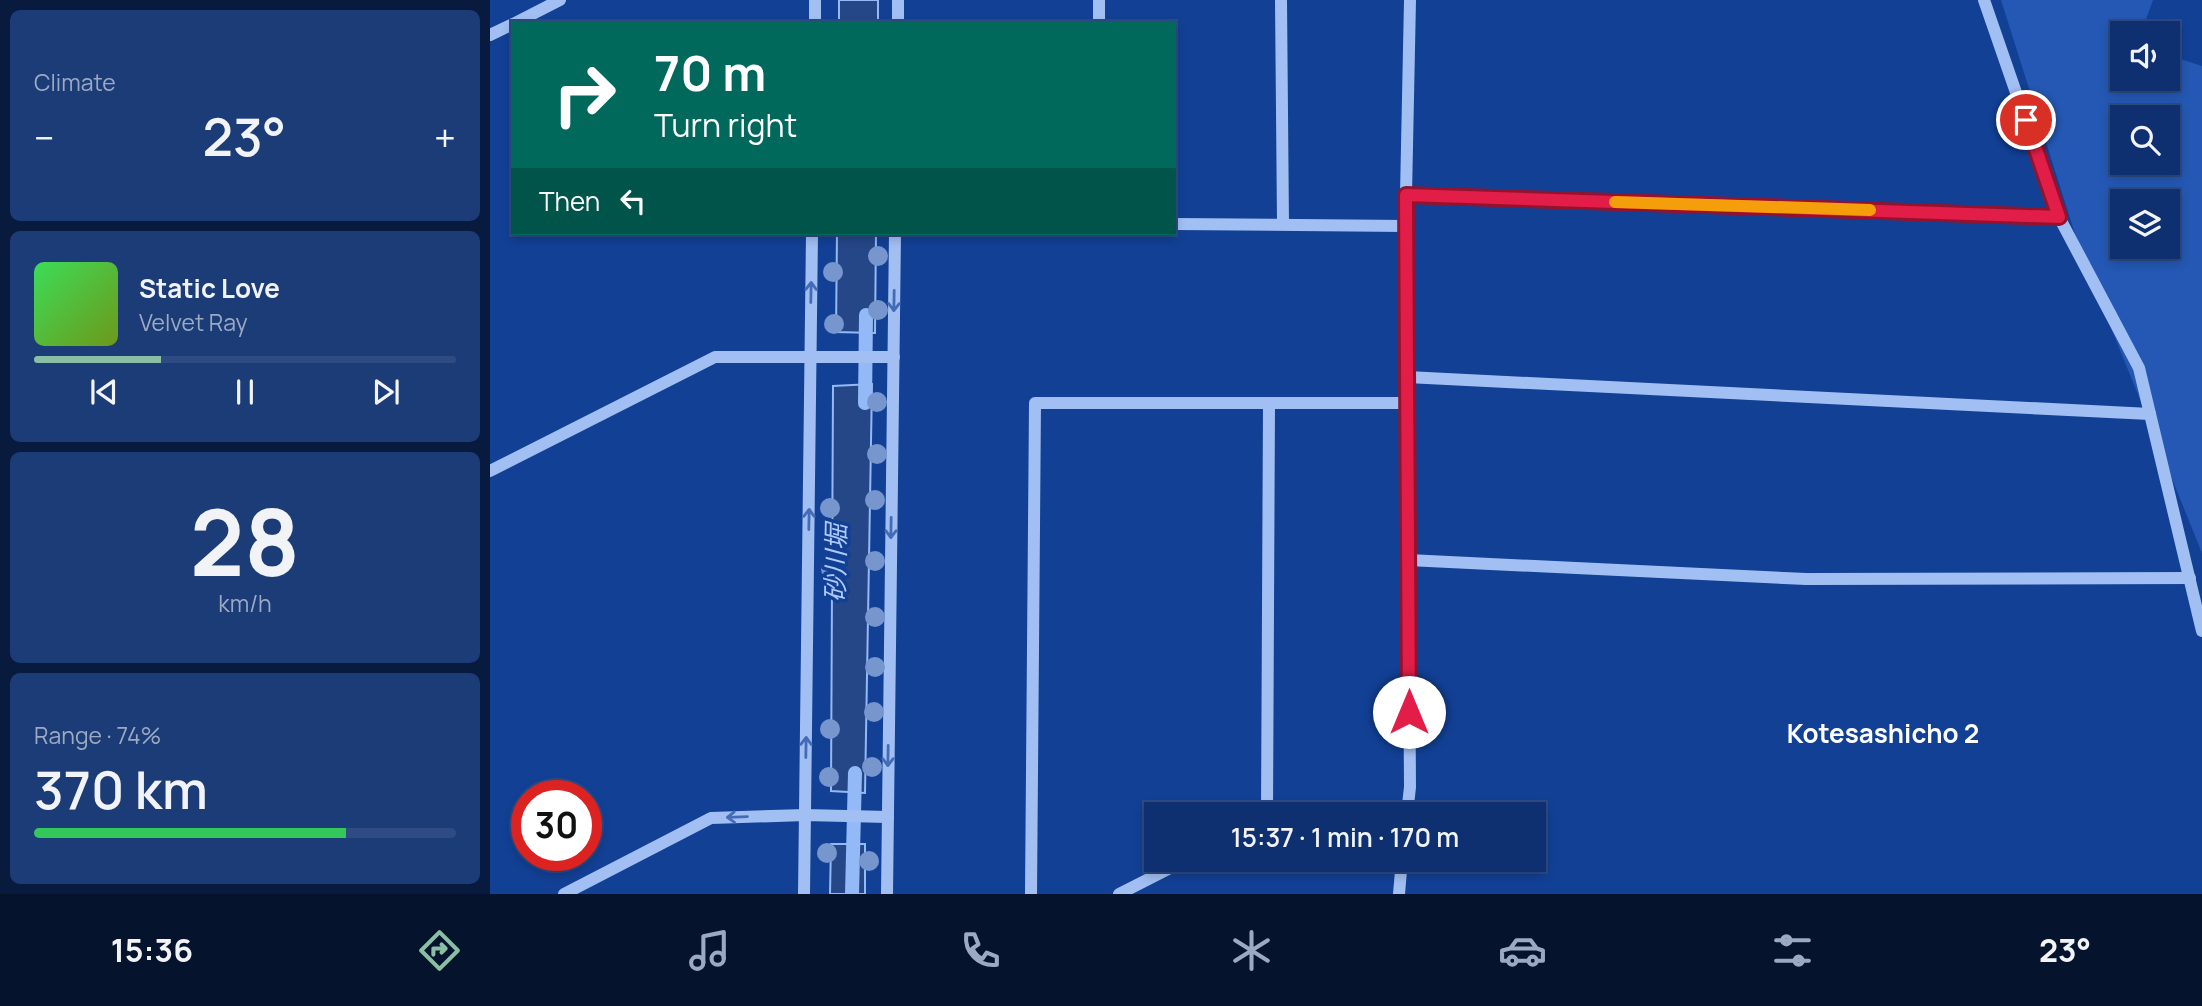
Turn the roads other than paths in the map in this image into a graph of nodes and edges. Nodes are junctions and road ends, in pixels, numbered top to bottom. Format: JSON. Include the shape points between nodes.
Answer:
{"nodes":[{"id":1,"x":560,"y":0,"type":"edge"},
{"id":2,"x":815,"y":0,"type":"edge"},
{"id":3,"x":898,"y":0,"type":"edge"},
{"id":4,"x":1099,"y":0,"type":"edge"},
{"id":5,"x":1281,"y":0,"type":"edge"},
{"id":6,"x":1410,"y":0,"type":"edge"},
{"id":7,"x":1984,"y":0,"type":"edge"},
{"id":8,"x":518,"y":21,"type":"edge"},
{"id":9,"x":815,"y":21,"type":"edge"},
{"id":10,"x":898,"y":21,"type":"edge"},
{"id":11,"x":1099,"y":21,"type":"edge"},
{"id":12,"x":511,"y":25,"type":"edge"},
{"id":13,"x":490,"y":36,"type":"edge"},
{"id":14,"x":1406,"y":195,"type":"junction"},
{"id":15,"x":2059,"y":217,"type":"junction"},
{"id":16,"x":1176,"y":223,"type":"edge"},
{"id":17,"x":1283,"y":224,"type":"junction"},
{"id":18,"x":1406,"y":226,"type":"junction"},
{"id":19,"x":812,"y":235,"type":"edge"},
{"id":20,"x":895,"y":235,"type":"edge"},
{"id":21,"x":810,"y":357,"type":"junction"},
{"id":22,"x":894,"y":357,"type":"junction"},
{"id":23,"x":1407,"y":377,"type":"junction"},
{"id":24,"x":1269,"y":403,"type":"junction"},
{"id":25,"x":1407,"y":403,"type":"junction"},
{"id":26,"x":2150,"y":414,"type":"junction"},
{"id":27,"x":490,"y":471,"type":"edge"},
{"id":28,"x":1408,"y":561,"type":"junction"},
{"id":29,"x":2190,"y":578,"type":"junction"},
{"id":30,"x":2202,"y":631,"type":"edge"},
{"id":31,"x":1267,"y":802,"type":"edge"},
{"id":32,"x":1408,"y":802,"type":"edge"},
{"id":33,"x":805,"y":815,"type":"junction"},
{"id":34,"x":888,"y":817,"type":"junction"},
{"id":35,"x":1162,"y":872,"type":"edge"},
{"id":36,"x":1401,"y":872,"type":"edge"},
{"id":37,"x":564,"y":894,"type":"edge"},
{"id":38,"x":804,"y":894,"type":"edge"},
{"id":39,"x":887,"y":894,"type":"edge"},
{"id":40,"x":1031,"y":894,"type":"edge"},
{"id":41,"x":1119,"y":894,"type":"edge"},
{"id":42,"x":1399,"y":894,"type":"edge"}],
"edges":[{"from":1,"to":8,"type":"street"},
{"from":2,"to":9,"type":"street"},
{"from":3,"to":10,"type":"street"},
{"from":4,"to":11,"type":"street"},
{"from":5,"to":17,"type":"street"},
{"from":6,"to":14,"type":"street"},
{"from":7,"to":15,"type":"street"},
{"from":12,"to":13,"type":"street"},
{"from":14,"to":15,"type":"street"},
{"from":14,"to":18,"type":"street"},
{"from":15,"to":26,"type":"street","via":[[2139,368]]},
{"from":16,"to":17,"type":"street"},
{"from":17,"to":18,"type":"street"},
{"from":18,"to":23,"type":"street"},
{"from":21,"to":19,"type":"street","one_way":true},
{"from":20,"to":22,"type":"street","one_way":true},
{"from":21,"to":22,"type":"street"},
{"from":21,"to":27,"type":"street","via":[[715,357]]},
{"from":33,"to":21,"type":"street","one_way":true},
{"from":22,"to":34,"type":"street","one_way":true},
{"from":23,"to":25,"type":"street"},
{"from":23,"to":26,"type":"street"},
{"from":24,"to":25,"type":"street"},
{"from":24,"to":31,"type":"street"},
{"from":24,"to":40,"type":"street","via":[[1035,403]]},
{"from":25,"to":28,"type":"street"},
{"from":26,"to":29,"type":"street"},
{"from":28,"to":29,"type":"street","via":[[1806,579]]},
{"from":28,"to":32,"type":"street"},
{"from":29,"to":30,"type":"street"},
{"from":33,"to":34,"type":"street"},
{"from":33,"to":37,"type":"street","one_way":true,"via":[[711,818]]},
{"from":33,"to":38,"type":"street"},
{"from":34,"to":39,"type":"street"},
{"from":35,"to":41,"type":"street"},
{"from":36,"to":42,"type":"street"}]}
